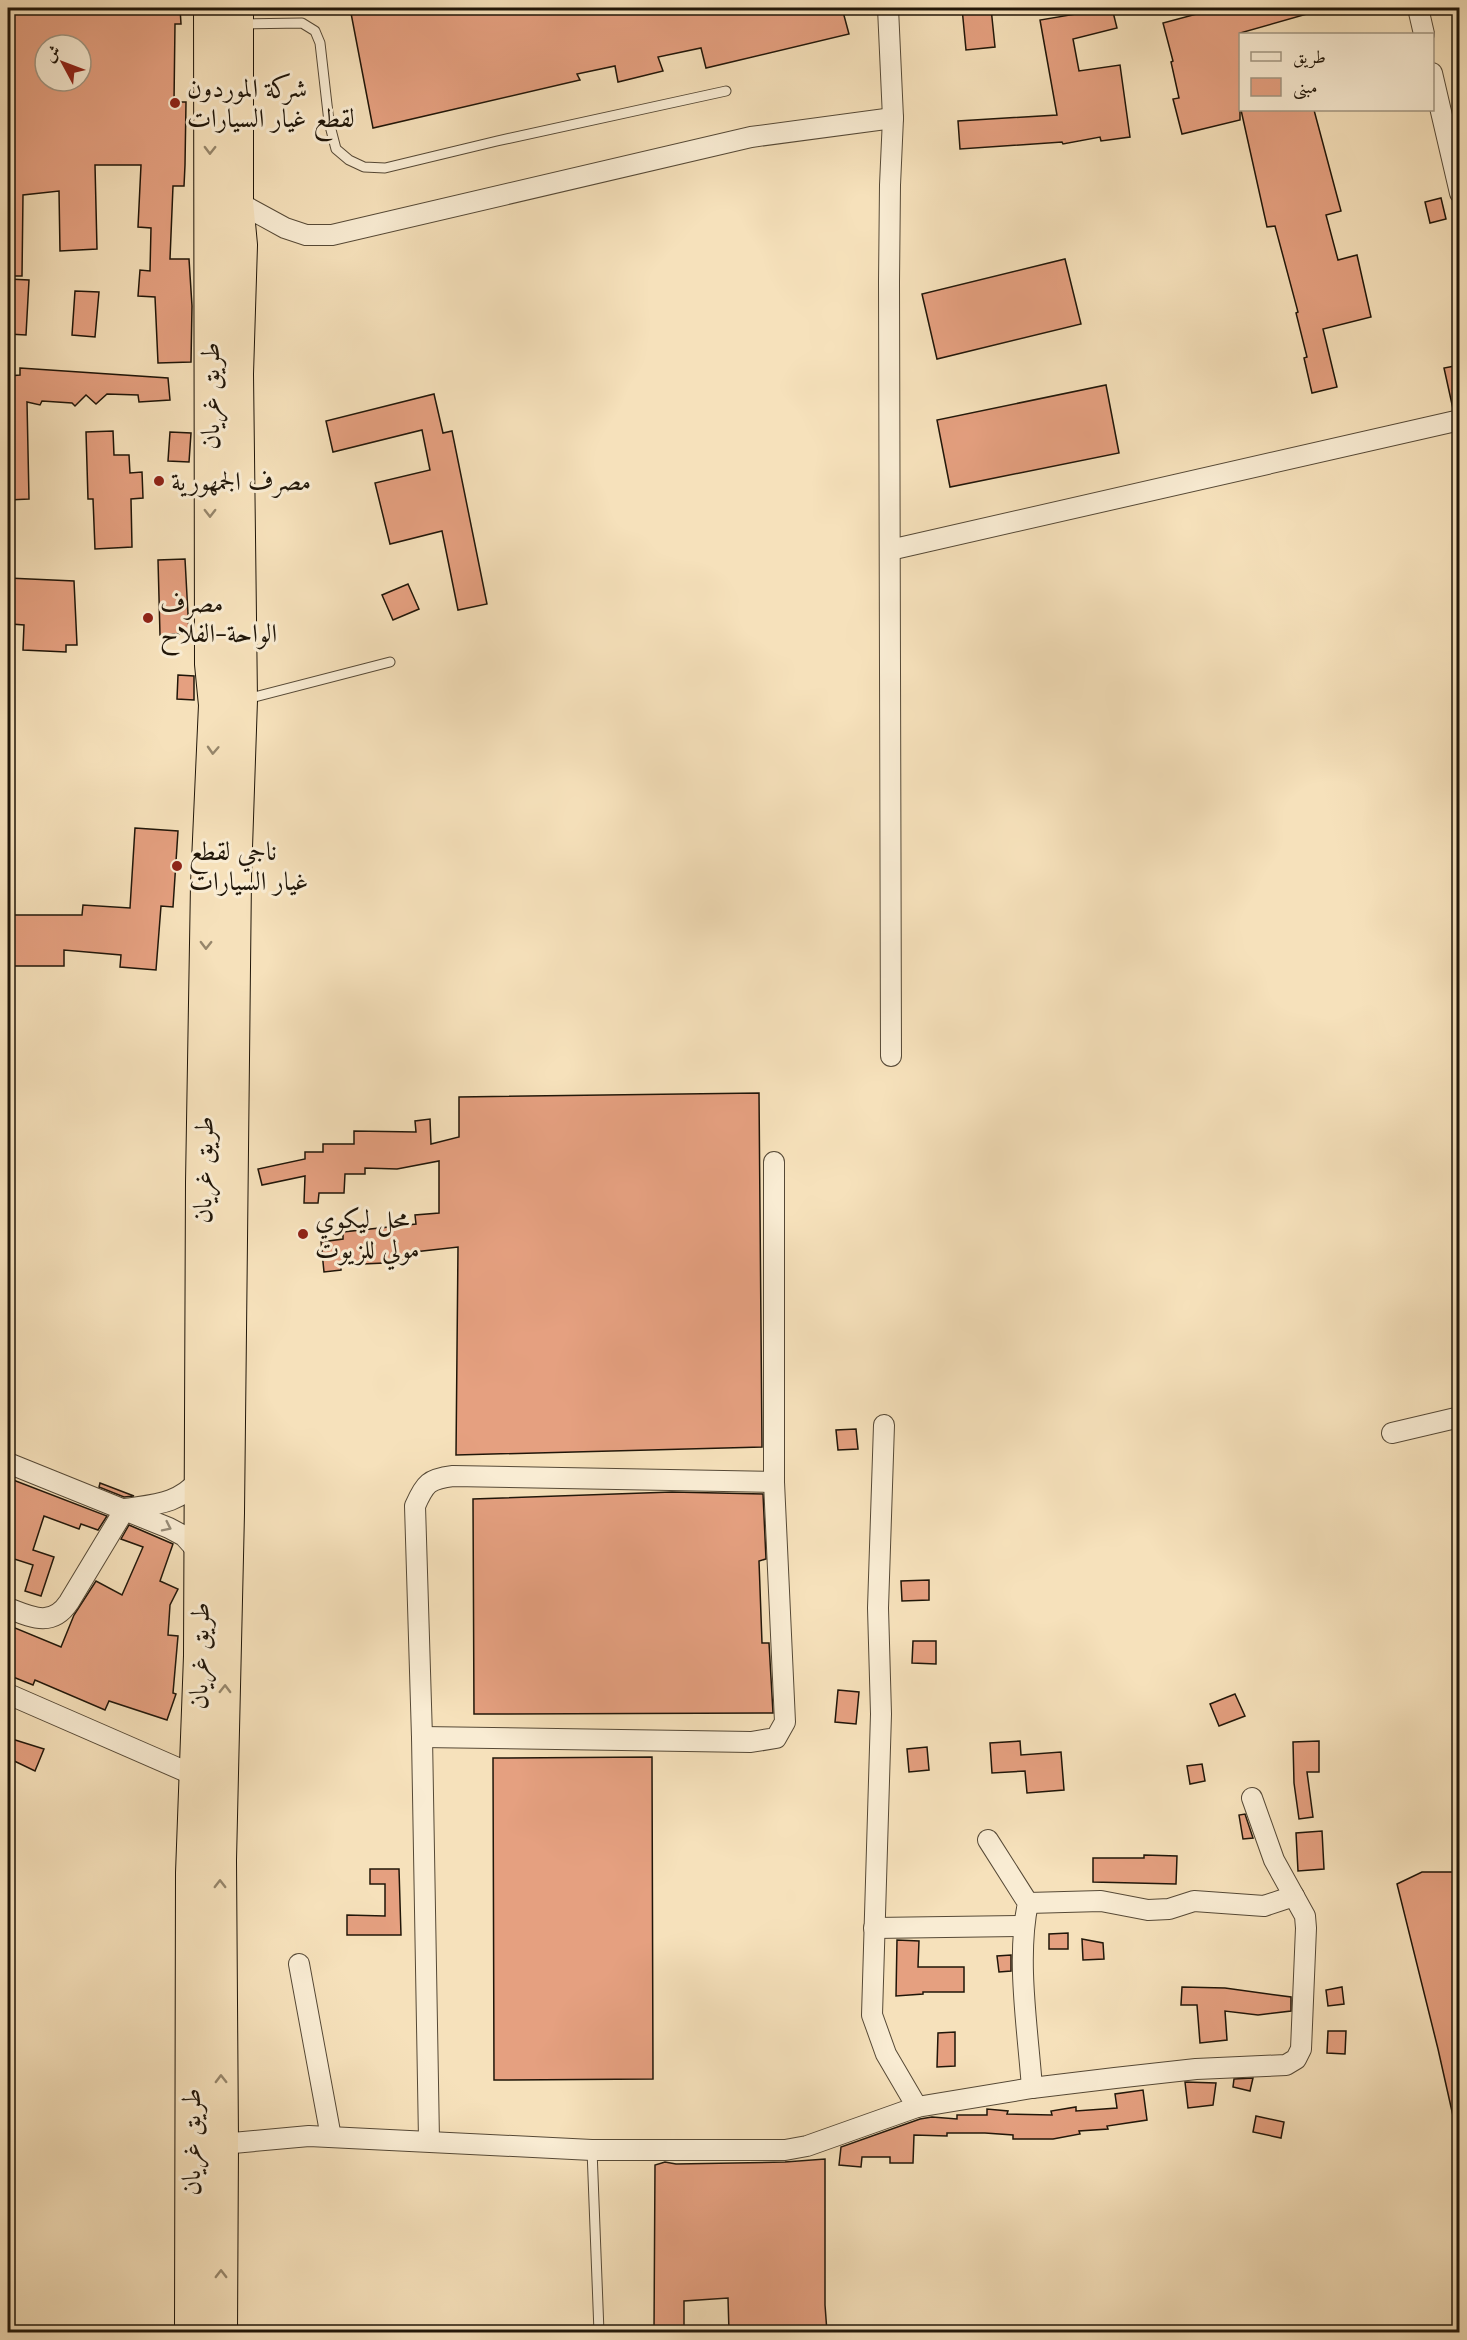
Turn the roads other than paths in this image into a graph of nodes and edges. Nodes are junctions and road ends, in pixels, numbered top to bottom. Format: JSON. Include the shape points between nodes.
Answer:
{"nodes":[{"id":1,"x":888,"y":8,"type":"edge"},
{"id":2,"x":1418,"y":8,"type":"edge"},
{"id":3,"x":223,"y":19,"type":"edge"},
{"id":4,"x":1424,"y":33,"type":"edge"},
{"id":5,"x":1434,"y":82,"type":"edge"},
{"id":6,"x":726,"y":91,"type":"dead end"},
{"id":7,"x":893,"y":118,"type":"junction"},
{"id":8,"x":1460,"y":193,"type":"edge"},
{"id":9,"x":224,"y":196,"type":"junction"},
{"id":10,"x":1460,"y":420,"type":"edge"},
{"id":11,"x":890,"y":550,"type":"junction"},
{"id":12,"x":390,"y":662,"type":"dead end"},
{"id":13,"x":228,"y":703,"type":"junction"},
{"id":14,"x":891,"y":1056,"type":"dead end"},
{"id":15,"x":774,"y":1162,"type":"dead end"},
{"id":16,"x":1460,"y":1417,"type":"edge"},
{"id":17,"x":884,"y":1425,"type":"dead end"},
{"id":18,"x":1392,"y":1433,"type":"dead end"},
{"id":19,"x":8,"y":1463,"type":"edge"},
{"id":20,"x":200,"y":1479,"type":"junction"},
{"id":21,"x":774,"y":1482,"type":"junction"},
{"id":22,"x":125,"y":1509,"type":"junction"},
{"id":23,"x":201,"y":1555,"type":"junction"},
{"id":24,"x":8,"y":1608,"type":"edge"},
{"id":25,"x":8,"y":1694,"type":"edge"},
{"id":26,"x":422,"y":1737,"type":"junction"},
{"id":27,"x":196,"y":1776,"type":"junction"},
{"id":28,"x":1252,"y":1798,"type":"dead end"},
{"id":29,"x":988,"y":1840,"type":"dead end"},
{"id":30,"x":1293,"y":1896,"type":"junction"},
{"id":31,"x":1028,"y":1903,"type":"junction"},
{"id":32,"x":1023,"y":1926,"type":"junction"},
{"id":33,"x":874,"y":1928,"type":"junction"},
{"id":34,"x":299,"y":1964,"type":"dead end"},
{"id":35,"x":1032,"y":2088,"type":"junction"},
{"id":36,"x":917,"y":2107,"type":"junction"},
{"id":37,"x":331,"y":2137,"type":"junction"},
{"id":38,"x":429,"y":2140,"type":"junction"},
{"id":39,"x":222,"y":2143,"type":"junction"},
{"id":40,"x":190,"y":2147,"type":"junction"},
{"id":41,"x":592,"y":2150,"type":"junction"},
{"id":42,"x":191,"y":2332,"type":"edge"},
{"id":43,"x":221,"y":2332,"type":"edge"},
{"id":44,"x":599,"y":2332,"type":"edge"}],
"edges":[{"from":1,"to":7,"type":"street"},
{"from":2,"to":4,"type":"street"},
{"from":3,"to":6,"type":"lane","via":[[302,23],[315,31],[336,149],[364,167],[385,168]]},
{"from":3,"to":9,"type":"highway","name":"طريق غريان"},
{"from":5,"to":8,"type":"street"},
{"from":7,"to":9,"type":"street","via":[[751,137],[332,235],[306,235],[285,228]]},
{"from":7,"to":11,"type":"street"},
{"from":9,"to":13,"type":"highway","name":"طريق غريان","via":[[211,664]]},
{"from":10,"to":11,"type":"street"},
{"from":11,"to":14,"type":"street"},
{"from":12,"to":13,"type":"lane"},
{"from":13,"to":20,"type":"highway","name":"طريق غريان","one_way":true,"via":[[207,896]]},
{"from":39,"to":13,"type":"highway","name":"طريق غريان","one_way":true,"via":[[220,1860],[235,877]]},
{"from":15,"to":21,"type":"street"},
{"from":16,"to":18,"type":"street"},
{"from":17,"to":33,"type":"street"},
{"from":19,"to":22,"type":"street"},
{"from":20,"to":22,"type":"street","via":[[172,1501]]},
{"from":20,"to":23,"type":"highway","name":"طريق غريان"},
{"from":21,"to":26,"type":"street","via":[[453,1476],[435,1479],[423,1488],[416,1506]]},
{"from":21,"to":26,"type":"street","via":[[785,1722],[776,1738],[751,1742]]},
{"from":22,"to":23,"type":"street","one_way":true,"via":[[184,1536]]},
{"from":22,"to":24,"type":"street","via":[[63,1610],[44,1618]]},
{"from":23,"to":27,"type":"highway","name":"طريق غريان"},
{"from":25,"to":27,"type":"street"},
{"from":26,"to":38,"type":"street"},
{"from":27,"to":40,"type":"highway","name":"طريق غريان"},
{"from":28,"to":30,"type":"street","via":[[1274,1860]]},
{"from":29,"to":31,"type":"street"},
{"from":30,"to":31,"type":"street","via":[[1264,1906],[1194,1901],[1148,1910],[1101,1901]]},
{"from":30,"to":35,"type":"street","via":[[1305,1916],[1306,1928],[1300,2049],[1296,2059],[1275,2067],[1196,2069]]},
{"from":31,"to":32,"type":"street"},
{"from":32,"to":33,"type":"street"},
{"from":32,"to":35,"type":"street"},
{"from":33,"to":36,"type":"street","via":[[872,2015],[885,2054]]},
{"from":34,"to":37,"type":"street"},
{"from":35,"to":36,"type":"street"},
{"from":36,"to":41,"type":"street","via":[[834,2138],[785,2150]]},
{"from":37,"to":38,"type":"street"},
{"from":37,"to":39,"type":"street","via":[[291,2136]]},
{"from":38,"to":41,"type":"street"},
{"from":39,"to":40,"type":"street"},
{"from":43,"to":39,"type":"highway","name":"طريق غريان","one_way":true},
{"from":40,"to":42,"type":"highway","name":"طريق غريان"},
{"from":41,"to":44,"type":"lane"}]}
